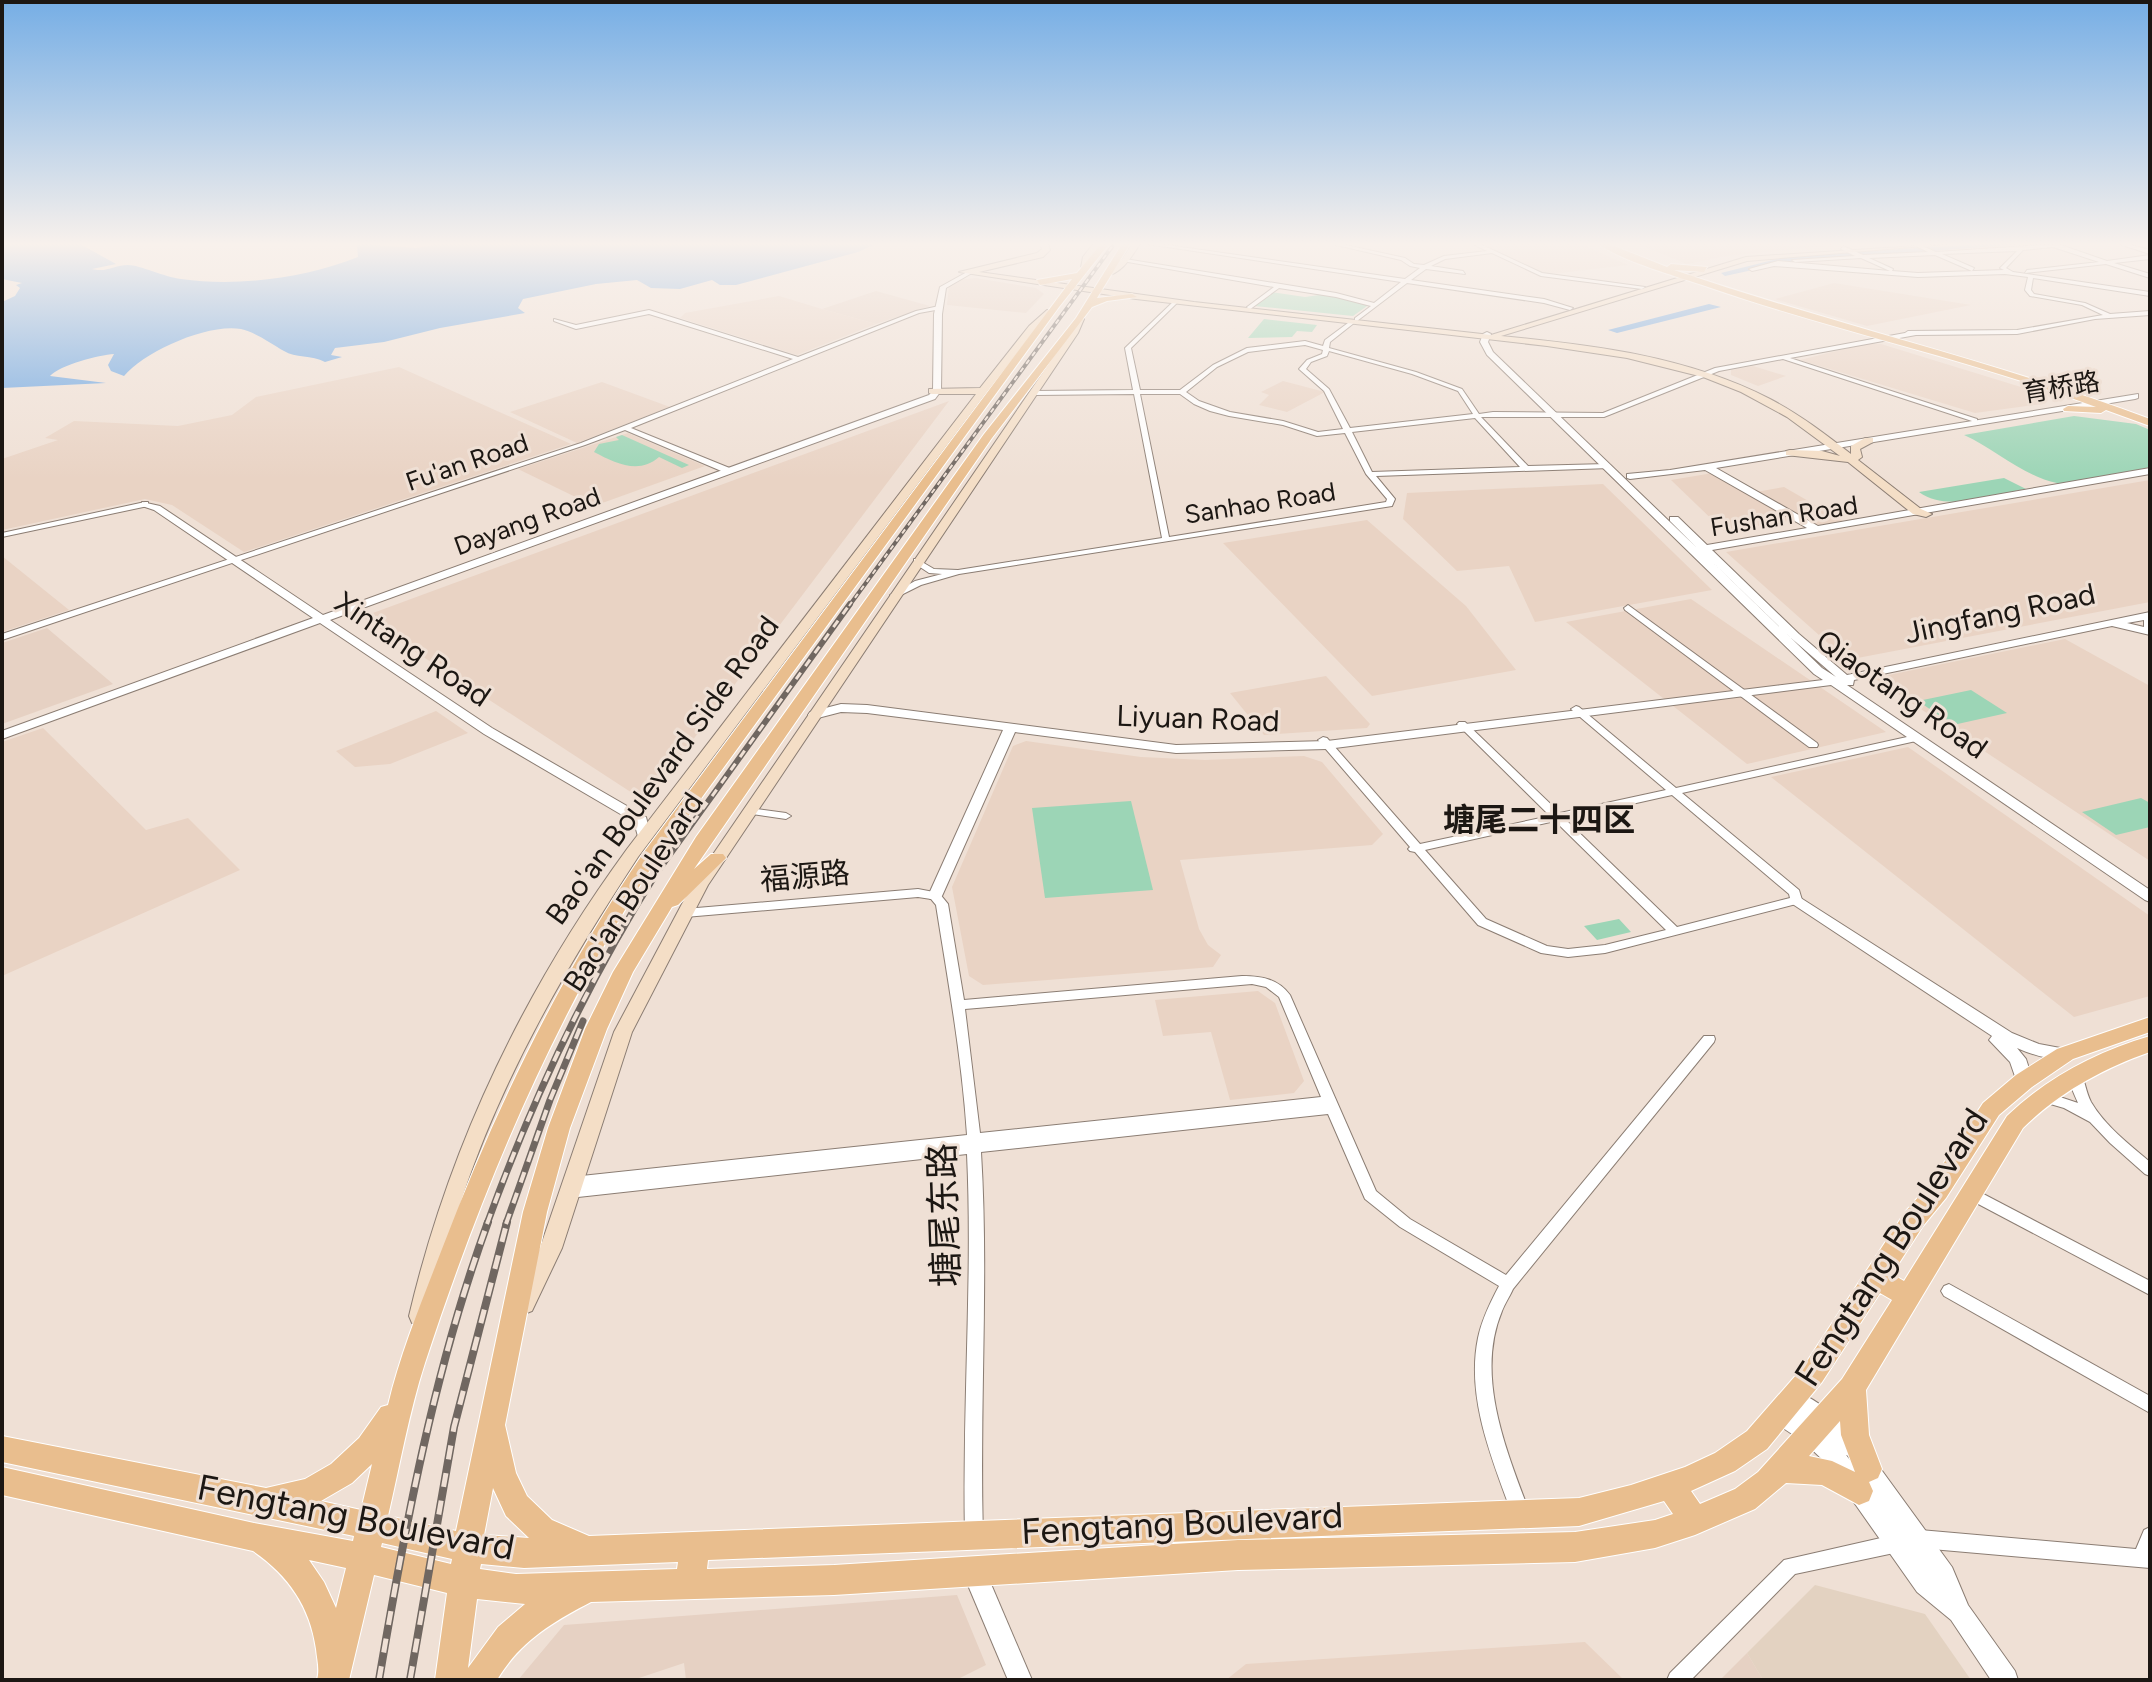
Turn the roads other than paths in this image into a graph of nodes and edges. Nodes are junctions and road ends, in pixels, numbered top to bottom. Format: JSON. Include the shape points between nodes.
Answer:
{"nodes":[{"id":1,"x":563,"y":322,"type":"edge"},
{"id":2,"x":598,"y":322,"type":"edge"},
{"id":3,"x":682,"y":322,"type":"edge"},
{"id":4,"x":900,"y":322,"type":"edge"},
{"id":5,"x":937,"y":322,"type":"edge"},
{"id":6,"x":1038,"y":322,"type":"edge"},
{"id":7,"x":1043,"y":322,"type":"edge"},
{"id":8,"x":1076,"y":322,"type":"edge"},
{"id":9,"x":1078,"y":322,"type":"edge"},
{"id":10,"x":1154,"y":322,"type":"edge"},
{"id":11,"x":1353,"y":322,"type":"edge"},
{"id":12,"x":1368,"y":322,"type":"edge"},
{"id":13,"x":1515,"y":322,"type":"edge"},
{"id":14,"x":1529,"y":322,"type":"edge"},
{"id":15,"x":1839,"y":322,"type":"edge"},
{"id":16,"x":2073,"y":322,"type":"edge"},
{"id":17,"x":1509,"y":324,"type":"junction"},
{"id":18,"x":1524,"y":324,"type":"junction"},
{"id":19,"x":1444,"y":331,"type":"junction"},
{"id":20,"x":1885,"y":336,"type":"junction"},
{"id":21,"x":1542,"y":340,"type":"junction"},
{"id":22,"x":1491,"y":341,"type":"junction"},
{"id":23,"x":1564,"y":344,"type":"junction"},
{"id":24,"x":1327,"y":348,"type":"junction"},
{"id":25,"x":1781,"y":357,"type":"junction"},
{"id":26,"x":799,"y":360,"type":"junction"},
{"id":27,"x":1706,"y":373,"type":"junction"},
{"id":28,"x":2045,"y":386,"type":"junction"},
{"id":29,"x":934,"y":392,"type":"junction"},
{"id":30,"x":1182,"y":392,"type":"junction"},
{"id":31,"x":1035,"y":393,"type":"junction"},
{"id":32,"x":1138,"y":393,"type":"junction"},
{"id":33,"x":979,"y":396,"type":"junction"},
{"id":34,"x":2102,"y":401,"type":"junction"},
{"id":35,"x":2064,"y":408,"type":"junction"},
{"id":36,"x":1559,"y":415,"type":"junction"},
{"id":37,"x":1795,"y":415,"type":"junction"},
{"id":38,"x":1477,"y":416,"type":"junction"},
{"id":39,"x":1975,"y":420,"type":"junction"},
{"id":40,"x":2148,"y":420,"type":"edge"},
{"id":41,"x":626,"y":428,"type":"junction"},
{"id":42,"x":1806,"y":428,"type":"junction"},
{"id":43,"x":1345,"y":431,"type":"junction"},
{"id":44,"x":1869,"y":440,"type":"junction"},
{"id":45,"x":1833,"y":444,"type":"junction"},
{"id":46,"x":1794,"y":450,"type":"junction"},
{"id":47,"x":1857,"y":462,"type":"junction"},
{"id":48,"x":1607,"y":466,"type":"junction"},
{"id":49,"x":1707,"y":467,"type":"junction"},
{"id":50,"x":1526,"y":469,"type":"junction"},
{"id":51,"x":726,"y":470,"type":"junction"},
{"id":52,"x":1658,"y":473,"type":"junction"},
{"id":53,"x":2150,"y":473,"type":"edge"},
{"id":54,"x":1370,"y":474,"type":"junction"},
{"id":55,"x":1630,"y":476,"type":"junction"},
{"id":56,"x":145,"y":504,"type":"joint"},
{"id":57,"x":1923,"y":512,"type":"junction"},
{"id":58,"x":1819,"y":530,"type":"junction"},
{"id":59,"x":2,"y":535,"type":"edge"},
{"id":60,"x":1166,"y":540,"type":"junction"},
{"id":61,"x":1701,"y":551,"type":"junction"},
{"id":62,"x":237,"y":560,"type":"junction"},
{"id":63,"x":917,"y":561,"type":"junction"},
{"id":64,"x":958,"y":572,"type":"junction"},
{"id":65,"x":894,"y":595,"type":"junction"},
{"id":66,"x":1628,"y":608,"type":"dead end"},
{"id":67,"x":2150,"y":614,"type":"edge"},
{"id":68,"x":320,"y":617,"type":"junction"},
{"id":69,"x":2118,"y":620,"type":"junction"},
{"id":70,"x":2150,"y":632,"type":"edge"},
{"id":71,"x":2,"y":637,"type":"edge"},
{"id":72,"x":1834,"y":677,"type":"junction"},
{"id":73,"x":834,"y":687,"type":"junction"},
{"id":74,"x":1740,"y":692,"type":"junction"},
{"id":75,"x":1578,"y":711,"type":"junction"},
{"id":76,"x":814,"y":715,"type":"junction"},
{"id":77,"x":1464,"y":726,"type":"junction"},
{"id":78,"x":1010,"y":729,"type":"junction"},
{"id":79,"x":2,"y":732,"type":"edge"},
{"id":80,"x":1913,"y":737,"type":"junction"},
{"id":81,"x":1325,"y":742,"type":"junction"},
{"id":82,"x":1813,"y":745,"type":"dead end"},
{"id":83,"x":1672,"y":790,"type":"junction"},
{"id":84,"x":749,"y":811,"type":"junction"},
{"id":85,"x":786,"y":816,"type":"dead end"},
{"id":86,"x":1555,"y":816,"type":"junction"},
{"id":87,"x":644,"y":837,"type":"junction"},
{"id":88,"x":1414,"y":849,"type":"junction"},
{"id":89,"x":717,"y":858,"type":"junction"},
{"id":90,"x":2150,"y":887,"type":"edge"},
{"id":91,"x":932,"y":895,"type":"junction"},
{"id":92,"x":2150,"y":897,"type":"edge"},
{"id":93,"x":1796,"y":900,"type":"junction"},
{"id":94,"x":685,"y":913,"type":"junction"},
{"id":95,"x":654,"y":916,"type":"junction"},
{"id":96,"x":1674,"y":931,"type":"junction"},
{"id":97,"x":959,"y":1005,"type":"junction"},
{"id":98,"x":2150,"y":1024,"type":"edge"},
{"id":99,"x":1709,"y":1039,"type":"dead end"},
{"id":100,"x":2150,"y":1044,"type":"edge"},
{"id":101,"x":2071,"y":1064,"type":"junction"},
{"id":102,"x":2033,"y":1088,"type":"junction"},
{"id":103,"x":1328,"y":1105,"type":"junction"},
{"id":104,"x":2099,"y":1121,"type":"junction"},
{"id":105,"x":974,"y":1144,"type":"junction"},
{"id":106,"x":2150,"y":1170,"type":"edge"},
{"id":107,"x":570,"y":1188,"type":"junction"},
{"id":108,"x":1970,"y":1193,"type":"junction"},
{"id":109,"x":1876,"y":1278,"type":"junction"},
{"id":110,"x":1508,"y":1284,"type":"junction"},
{"id":111,"x":2150,"y":1288,"type":"edge"},
{"id":112,"x":1949,"y":1291,"type":"dead end"},
{"id":113,"x":1910,"y":1297,"type":"junction"},
{"id":114,"x":511,"y":1330,"type":"junction"},
{"id":115,"x":411,"y":1365,"type":"junction"},
{"id":116,"x":1852,"y":1388,"type":"junction"},
{"id":117,"x":403,"y":1396,"type":"junction"},
{"id":118,"x":2150,"y":1405,"type":"edge"},
{"id":119,"x":1788,"y":1407,"type":"junction"},
{"id":120,"x":492,"y":1415,"type":"junction"},
{"id":121,"x":1818,"y":1427,"type":"junction"},
{"id":122,"x":2,"y":1449,"type":"edge"},
{"id":123,"x":1781,"y":1470,"type":"junction"},
{"id":124,"x":1863,"y":1480,"type":"junction"},
{"id":125,"x":2,"y":1481,"type":"edge"},
{"id":126,"x":1670,"y":1486,"type":"junction"},
{"id":127,"x":256,"y":1500,"type":"junction"},
{"id":128,"x":1522,"y":1515,"type":"junction"},
{"id":129,"x":1695,"y":1521,"type":"junction"},
{"id":130,"x":369,"y":1527,"type":"junction"},
{"id":131,"x":974,"y":1536,"type":"junction"},
{"id":132,"x":2150,"y":1536,"type":"edge"},
{"id":133,"x":254,"y":1537,"type":"junction"},
{"id":134,"x":1906,"y":1541,"type":"junction"},
{"id":135,"x":468,"y":1548,"type":"junction"},
{"id":136,"x":695,"y":1548,"type":"junction"},
{"id":137,"x":603,"y":1553,"type":"junction"},
{"id":138,"x":2146,"y":1558,"type":"edge"},
{"id":139,"x":361,"y":1560,"type":"junction"},
{"id":140,"x":974,"y":1571,"type":"junction"},
{"id":141,"x":462,"y":1582,"type":"junction"},
{"id":142,"x":689,"y":1586,"type":"junction"},
{"id":143,"x":599,"y":1587,"type":"junction"},
{"id":144,"x":333,"y":1680,"type":"edge"},
{"id":145,"x":451,"y":1680,"type":"edge"},
{"id":146,"x":479,"y":1680,"type":"edge"},
{"id":147,"x":1020,"y":1680,"type":"edge"},
{"id":148,"x":1677,"y":1680,"type":"edge"},
{"id":149,"x":2006,"y":1680,"type":"edge"}],
"edges":[{"from":1,"to":2,"type":"street","via":[[576,327]]},
{"from":3,"to":26,"type":"street"},
{"from":4,"to":26,"type":"street","name":"Fu'an Road"},
{"from":5,"to":29,"type":"street"},
{"from":6,"to":33,"type":"main road","name":"Bao'an Boulevard Side Road"},
{"from":7,"to":115,"type":"main road","name":"Bao'an Boulevard","via":[[606,922],[522,1078]]},
{"from":8,"to":95,"type":"main road","name":"Bao'an Boulevard","via":[[988,436]]},
{"from":9,"to":31,"type":"main road"},
{"from":10,"to":32,"type":"street","via":[[1128,348]]},
{"from":11,"to":24,"type":"street","via":[[1327,341]]},
{"from":12,"to":19,"type":"main road"},
{"from":13,"to":17,"type":"main road"},
{"from":14,"to":18,"type":"main road"},
{"from":15,"to":20,"type":"main road"},
{"from":16,"to":20,"type":"street","via":[[2017,332]]},
{"from":17,"to":19,"type":"main road"},
{"from":17,"to":22,"type":"main road"},
{"from":18,"to":21,"type":"main road","via":[[1520,332]]},
{"from":18,"to":22,"type":"main road"},
{"from":19,"to":22,"type":"main road"},
{"from":19,"to":22,"type":"main road"},
{"from":20,"to":25,"type":"street"},
{"from":20,"to":28,"type":"main road"},
{"from":20,"to":34,"type":"main road"},
{"from":21,"to":22,"type":"main road"},
{"from":21,"to":23,"type":"main road"},
{"from":22,"to":23,"type":"main road"},
{"from":22,"to":36,"type":"street","name":"Qiaotang Road"},
{"from":23,"to":27,"type":"main road"},
{"from":24,"to":30,"type":"street","via":[[1305,343],[1247,350]]},
{"from":24,"to":38,"type":"street","via":[[1460,390]]},
{"from":24,"to":43,"type":"street","via":[[1325,355],[1302,369],[1327,390]]},
{"from":25,"to":27,"type":"street"},
{"from":25,"to":39,"type":"street"},
{"from":26,"to":41,"type":"street","name":"Fu'an Road"},
{"from":27,"to":36,"type":"street","via":[[1612,413]]},
{"from":27,"to":37,"type":"main road"},
{"from":28,"to":34,"type":"main road"},
{"from":28,"to":35,"type":"main road","via":[[2068,399]]},
{"from":29,"to":33,"type":"main road"},
{"from":29,"to":51,"type":"street","name":"Dayang Road"},
{"from":30,"to":32,"type":"street"},
{"from":30,"to":43,"type":"street","via":[[1195,404],[1215,410],[1317,434]]},
{"from":31,"to":32,"type":"street"},
{"from":31,"to":63,"type":"main road"},
{"from":32,"to":60,"type":"street"},
{"from":33,"to":87,"type":"main road","name":"Bao'an Boulevard Side Road"},
{"from":34,"to":35,"type":"street","name":"育桥路"},
{"from":34,"to":40,"type":"main road"},
{"from":35,"to":39,"type":"street","name":"育桥路"},
{"from":35,"to":40,"type":"main road"},
{"from":35,"to":44,"type":"street","name":"育桥路"},
{"from":36,"to":38,"type":"street"},
{"from":36,"to":48,"type":"street","name":"Qiaotang Road"},
{"from":36,"to":55,"type":"street","name":"Qiaotang Road"},
{"from":37,"to":42,"type":"main road"},
{"from":37,"to":45,"type":"main road"},
{"from":38,"to":43,"type":"street"},
{"from":38,"to":50,"type":"street"},
{"from":39,"to":45,"type":"street","name":"育桥路"},
{"from":41,"to":51,"type":"street"},
{"from":41,"to":62,"type":"street","name":"Fu'an Road"},
{"from":42,"to":45,"type":"main road"},
{"from":42,"to":46,"type":"main road","via":[[1809,438]]},
{"from":43,"to":54,"type":"street"},
{"from":44,"to":45,"type":"street","name":"育桥路"},
{"from":44,"to":47,"type":"main road","via":[[1855,448]]},
{"from":45,"to":46,"type":"street","name":"育桥路"},
{"from":45,"to":47,"type":"main road"},
{"from":46,"to":47,"type":"main road"},
{"from":46,"to":49,"type":"street","name":"育桥路"},
{"from":46,"to":52,"type":"street","name":"育桥路"},
{"from":47,"to":57,"type":"main road"},
{"from":48,"to":50,"type":"street"},
{"from":48,"to":61,"type":"street","name":"Qiaotang Road"},
{"from":49,"to":52,"type":"street","name":"育桥路"},
{"from":49,"to":58,"type":"street"},
{"from":50,"to":54,"type":"street"},
{"from":51,"to":68,"type":"street","name":"Dayang Road"},
{"from":52,"to":55,"type":"street","name":"育桥路"},
{"from":53,"to":57,"type":"street","name":"Fushan Road"},
{"from":54,"to":60,"type":"street","name":"Sanhao Road","via":[[1391,499],[1389,504]]},
{"from":55,"to":61,"type":"street","name":"Qiaotang Road"},
{"from":56,"to":59,"type":"street"},
{"from":56,"to":62,"type":"street","name":"Xintang Road"},
{"from":57,"to":58,"type":"street","name":"Fushan Road"},
{"from":58,"to":61,"type":"street","name":"Fushan Road"},
{"from":60,"to":64,"type":"street","name":"Sanhao Road"},
{"from":61,"to":72,"type":"street","name":"Qiaotang Road"},
{"from":62,"to":68,"type":"street","name":"Xintang Road"},
{"from":62,"to":71,"type":"street","name":"Fu'an Road"},
{"from":63,"to":64,"type":"street","name":"Sanhao Road","via":[[932,571]]},
{"from":63,"to":65,"type":"main road"},
{"from":64,"to":65,"type":"street","name":"Sanhao Road"},
{"from":65,"to":73,"type":"main road"},
{"from":66,"to":74,"type":"street"},
{"from":67,"to":69,"type":"street","name":"Jingfang Road"},
{"from":67,"to":70,"type":"street"},
{"from":68,"to":79,"type":"street","name":"Dayang Road"},
{"from":68,"to":87,"type":"street","name":"Xintang Road","via":[[488,731],[641,820]]},
{"from":69,"to":70,"type":"street"},
{"from":69,"to":70,"type":"street"},
{"from":69,"to":72,"type":"street","name":"Jingfang Road"},
{"from":72,"to":74,"type":"street","name":"Jingfang Road"},
{"from":72,"to":80,"type":"street","name":"Qiaotang Road"},
{"from":72,"to":90,"type":"street","name":"Qiaotang Road"},
{"from":73,"to":76,"type":"main road"},
{"from":73,"to":81,"type":"street","name":"Liyuan Road","via":[[858,703],[1142,740],[1221,745]]},
{"from":74,"to":75,"type":"street","name":"Jingfang Road"},
{"from":74,"to":82,"type":"street"},
{"from":75,"to":77,"type":"street","name":"Liyuan Road"},
{"from":75,"to":83,"type":"street"},
{"from":76,"to":78,"type":"street","name":"Liyuan Road","via":[[854,708]]},
{"from":76,"to":84,"type":"main road"},
{"from":77,"to":81,"type":"street","name":"Liyuan Road"},
{"from":77,"to":86,"type":"street"},
{"from":78,"to":81,"type":"street","name":"Liyuan Road","via":[[1176,749]]},
{"from":78,"to":91,"type":"street"},
{"from":80,"to":83,"type":"street"},
{"from":80,"to":92,"type":"street","name":"Qiaotang Road"},
{"from":81,"to":88,"type":"street"},
{"from":83,"to":86,"type":"street"},
{"from":83,"to":93,"type":"street"},
{"from":84,"to":85,"type":"street"},
{"from":84,"to":89,"type":"main road"},
{"from":86,"to":88,"type":"street"},
{"from":86,"to":96,"type":"street"},
{"from":87,"to":115,"type":"main road","name":"Bao'an Boulevard Side Road","via":[[553,973],[507,1065],[434,1247]]},
{"from":88,"to":96,"type":"street","via":[[1482,922],[1545,950],[1591,951]]},
{"from":89,"to":94,"type":"main road"},
{"from":89,"to":95,"type":"main road"},
{"from":91,"to":94,"type":"street","name":"福源路"},
{"from":91,"to":97,"type":"street","name":"塘尾东路","via":[[942,904]]},
{"from":93,"to":96,"type":"street"},
{"from":93,"to":101,"type":"street","via":[[2006,1037]]},
{"from":93,"to":102,"type":"street","via":[[1797,911],[2007,1047]]},
{"from":94,"to":107,"type":"main road","via":[[623,1032]]},
{"from":95,"to":114,"type":"main road","name":"Bao'an Boulevard","via":[[596,1029],[559,1128]]},
{"from":97,"to":103,"type":"street","via":[[1266,982],[1284,995]]},
{"from":97,"to":105,"type":"street","name":"塘尾东路"},
{"from":98,"to":101,"type":"main road","name":"Fengtang Boulevard"},
{"from":99,"to":110,"type":"street"},
{"from":100,"to":101,"type":"main road","name":"Fengtang Boulevard"},
{"from":101,"to":102,"type":"main road","name":"Fengtang Boulevard"},
{"from":101,"to":104,"type":"street","via":[[2081,1099]]},
{"from":102,"to":104,"type":"street"},
{"from":102,"to":108,"type":"main road","name":"Fengtang Boulevard"},
{"from":102,"to":109,"type":"main road","name":"Fengtang Boulevard","via":[[1982,1122]]},
{"from":103,"to":105,"type":"street"},
{"from":103,"to":110,"type":"street","via":[[1359,1175],[1379,1205]]},
{"from":104,"to":106,"type":"street"},
{"from":105,"to":107,"type":"street"},
{"from":105,"to":131,"type":"street","name":"塘尾东路"},
{"from":107,"to":114,"type":"main road","via":[[551,1248]]},
{"from":108,"to":111,"type":"street"},
{"from":108,"to":113,"type":"main road","name":"Fengtang Boulevard"},
{"from":109,"to":113,"type":"main road"},
{"from":109,"to":119,"type":"main road","name":"Fengtang Boulevard"},
{"from":110,"to":128,"type":"street","via":[[1487,1326],[1483,1368],[1490,1414]]},
{"from":112,"to":118,"type":"street"},
{"from":113,"to":116,"type":"main road","name":"Fengtang Boulevard"},
{"from":114,"to":120,"type":"main road","name":"Bao'an Boulevard"},
{"from":115,"to":117,"type":"main road","name":"Bao'an Boulevard"},
{"from":116,"to":121,"type":"main road","name":"Fengtang Boulevard"},
{"from":116,"to":124,"type":"main road"},
{"from":117,"to":127,"type":"main road","via":[[368,1451],[335,1479],[300,1496]]},
{"from":117,"to":130,"type":"main road","name":"Bao'an Boulevard"},
{"from":119,"to":121,"type":"street"},
{"from":119,"to":126,"type":"main road","name":"Fengtang Boulevard","via":[[1757,1440],[1725,1462]]},
{"from":120,"to":135,"type":"main road","name":"Bao'an Boulevard"},
{"from":120,"to":137,"type":"main road","via":[[504,1481],[522,1517],[562,1542]]},
{"from":121,"to":123,"type":"main road","name":"Fengtang Boulevard"},
{"from":121,"to":124,"type":"street","via":[[1835,1457]]},
{"from":122,"to":127,"type":"main road","name":"Fengtang Boulevard"},
{"from":123,"to":124,"type":"main road","via":[[1803,1468]]},
{"from":123,"to":129,"type":"main road","name":"Fengtang Boulevard","via":[[1745,1499]]},
{"from":124,"to":134,"type":"street"},
{"from":125,"to":133,"type":"main road","name":"Fengtang Boulevard"},
{"from":126,"to":128,"type":"main road","name":"Fengtang Boulevard","via":[[1579,1512]]},
{"from":126,"to":129,"type":"main road"},
{"from":127,"to":130,"type":"main road","name":"Fengtang Boulevard"},
{"from":128,"to":131,"type":"main road","name":"Fengtang Boulevard"},
{"from":129,"to":140,"type":"main road","name":"Fengtang Boulevard","via":[[1655,1534],[1575,1547],[1238,1555]]},
{"from":130,"to":135,"type":"main road","name":"Fengtang Boulevard"},
{"from":130,"to":139,"type":"main road","name":"Bao'an Boulevard"},
{"from":131,"to":136,"type":"main road","name":"Fengtang Boulevard"},
{"from":132,"to":138,"type":"street"},
{"from":133,"to":139,"type":"main road","name":"Fengtang Boulevard"},
{"from":133,"to":144,"type":"main road","via":[[292,1562],[310,1586],[328,1630]]},
{"from":134,"to":138,"type":"street"},
{"from":134,"to":148,"type":"street","via":[[1790,1566]]},
{"from":134,"to":149,"type":"street","via":[[1925,1584],[1960,1613]]},
{"from":135,"to":137,"type":"main road","name":"Fengtang Boulevard"},
{"from":135,"to":141,"type":"main road","name":"Bao'an Boulevard"},
{"from":136,"to":137,"type":"main road","name":"Fengtang Boulevard"},
{"from":136,"to":142,"type":"main road"},
{"from":139,"to":141,"type":"main road","name":"Fengtang Boulevard"},
{"from":139,"to":144,"type":"main road","name":"Bao'an Boulevard"},
{"from":140,"to":142,"type":"main road","name":"Fengtang Boulevard"},
{"from":140,"to":147,"type":"street"},
{"from":141,"to":143,"type":"main road","name":"Fengtang Boulevard","via":[[516,1589]]},
{"from":141,"to":145,"type":"main road","name":"Bao'an Boulevard"},
{"from":142,"to":143,"type":"main road","name":"Fengtang Boulevard"},
{"from":143,"to":146,"type":"main road","via":[[556,1602],[517,1629]]}]}
